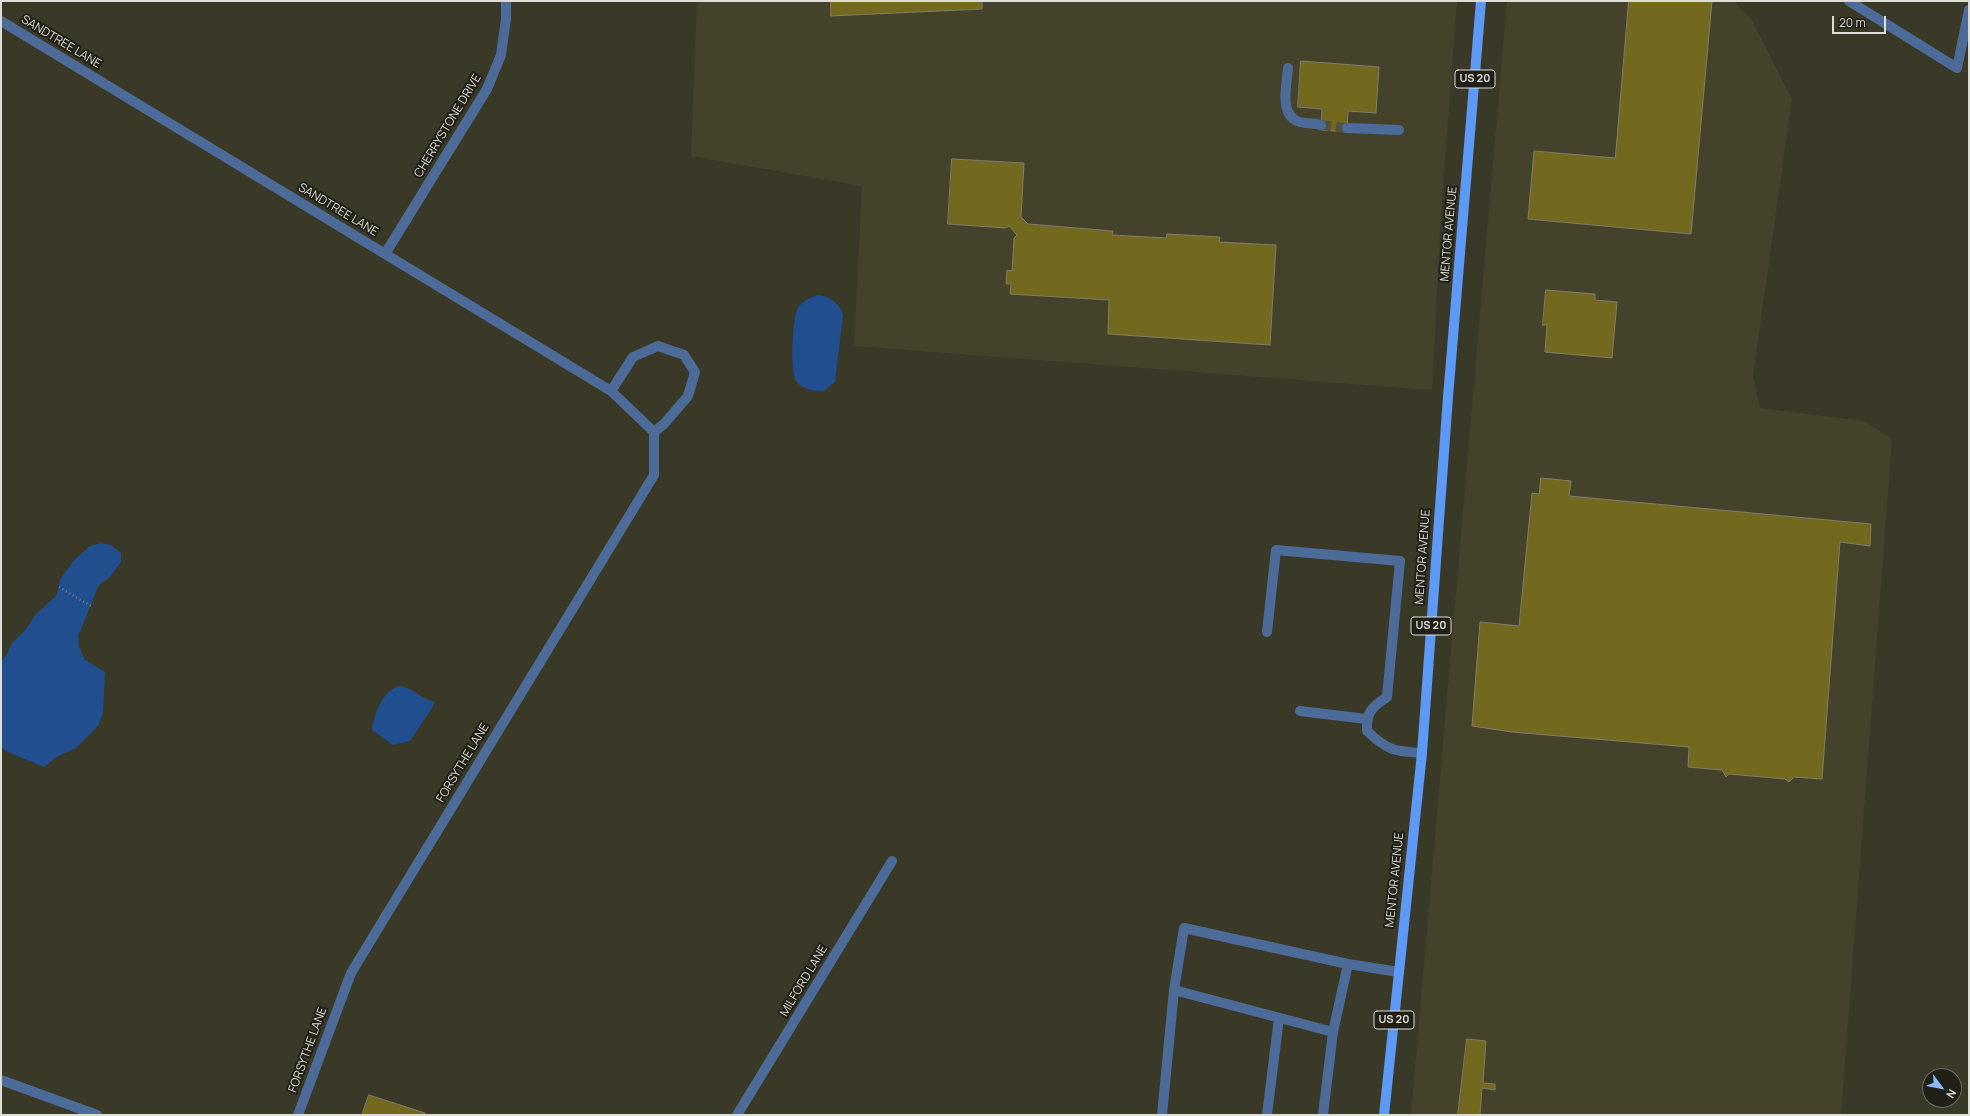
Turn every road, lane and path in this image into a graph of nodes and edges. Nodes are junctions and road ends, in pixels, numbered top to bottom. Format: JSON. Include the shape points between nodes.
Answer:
{"nodes":[{"id":1,"x":506,"y":1,"type":"edge"},
{"id":2,"x":1481,"y":1,"type":"edge"},
{"id":3,"x":1849,"y":1,"type":"edge"},
{"id":4,"x":1860,"y":4,"type":"edge"},
{"id":5,"x":1969,"y":10,"type":"edge"},
{"id":6,"x":1,"y":21,"type":"edge"},
{"id":7,"x":1288,"y":68,"type":"dead end"},
{"id":8,"x":1321,"y":125,"type":"tunnel mouth"},
{"id":9,"x":1347,"y":128,"type":"tunnel mouth"},
{"id":10,"x":1399,"y":130,"type":"dead end"},
{"id":11,"x":385,"y":254,"type":"junction"},
{"id":12,"x":611,"y":391,"type":"junction"},
{"id":13,"x":654,"y":432,"type":"junction"},
{"id":14,"x":58,"y":587,"type":"dead end"},
{"id":15,"x":91,"y":606,"type":"dead end"},
{"id":16,"x":1267,"y":632,"type":"dead end"},
{"id":17,"x":1300,"y":711,"type":"dead end"},
{"id":18,"x":1366,"y":719,"type":"junction"},
{"id":19,"x":1422,"y":753,"type":"junction"},
{"id":20,"x":892,"y":861,"type":"dead end"},
{"id":21,"x":1348,"y":964,"type":"junction"},
{"id":22,"x":1399,"y":972,"type":"junction"},
{"id":23,"x":1174,"y":990,"type":"junction"},
{"id":24,"x":1280,"y":1018,"type":"junction"},
{"id":25,"x":1333,"y":1032,"type":"junction"},
{"id":26,"x":1,"y":1080,"type":"edge"},
{"id":27,"x":97,"y":1115,"type":"edge"},
{"id":28,"x":298,"y":1115,"type":"edge"},
{"id":29,"x":737,"y":1115,"type":"edge"},
{"id":30,"x":1162,"y":1115,"type":"edge"},
{"id":31,"x":1267,"y":1115,"type":"edge"},
{"id":32,"x":1323,"y":1115,"type":"edge"},
{"id":33,"x":1384,"y":1115,"type":"edge"}],
"edges":[{"from":1,"to":11,"type":"street","name":"CHERRYSTONE DRIVE","via":[[500,55],[488,89]]},
{"from":2,"to":19,"type":"main road","name":"MENTOR AVENUE","number":"US 20"},
{"from":3,"to":4,"type":"street"},
{"from":4,"to":5,"type":"street","via":[[1957,68]]},
{"from":6,"to":11,"type":"street","name":"SANDTREE LANE"},
{"from":7,"to":8,"type":"street","via":[[1286,102],[1290,114],[1296,120]]},
{"from":9,"to":10,"type":"street"},
{"from":11,"to":12,"type":"street","name":"SANDTREE LANE"},
{"from":12,"to":13,"type":"street","name":"SANDTREE LANE"},
{"from":12,"to":13,"type":"street","via":[[632,357],[658,346],[684,355],[695,372],[688,396]]},
{"from":13,"to":28,"type":"street","name":"FORSYTHE LANE","via":[[654,475],[351,973]]},
{"from":14,"to":15,"type":"path"},
{"from":16,"to":18,"type":"street","via":[[1276,550],[1400,561],[1387,697],[1372,709]]},
{"from":17,"to":18,"type":"street"},
{"from":18,"to":19,"type":"street","via":[[1367,731],[1382,745],[1395,751]]},
{"from":19,"to":22,"type":"main road","name":"MENTOR AVENUE","number":"US 20"},
{"from":20,"to":29,"type":"street","name":"MILFORD LANE"},
{"from":21,"to":22,"type":"street"},
{"from":21,"to":23,"type":"street","via":[[1184,928]]},
{"from":21,"to":25,"type":"street"},
{"from":22,"to":33,"type":"main road","name":"MENTOR AVENUE","number":"US 20"},
{"from":23,"to":24,"type":"street"},
{"from":23,"to":30,"type":"street"},
{"from":24,"to":25,"type":"street"},
{"from":24,"to":31,"type":"street"},
{"from":25,"to":32,"type":"street"},
{"from":26,"to":27,"type":"street"}]}
